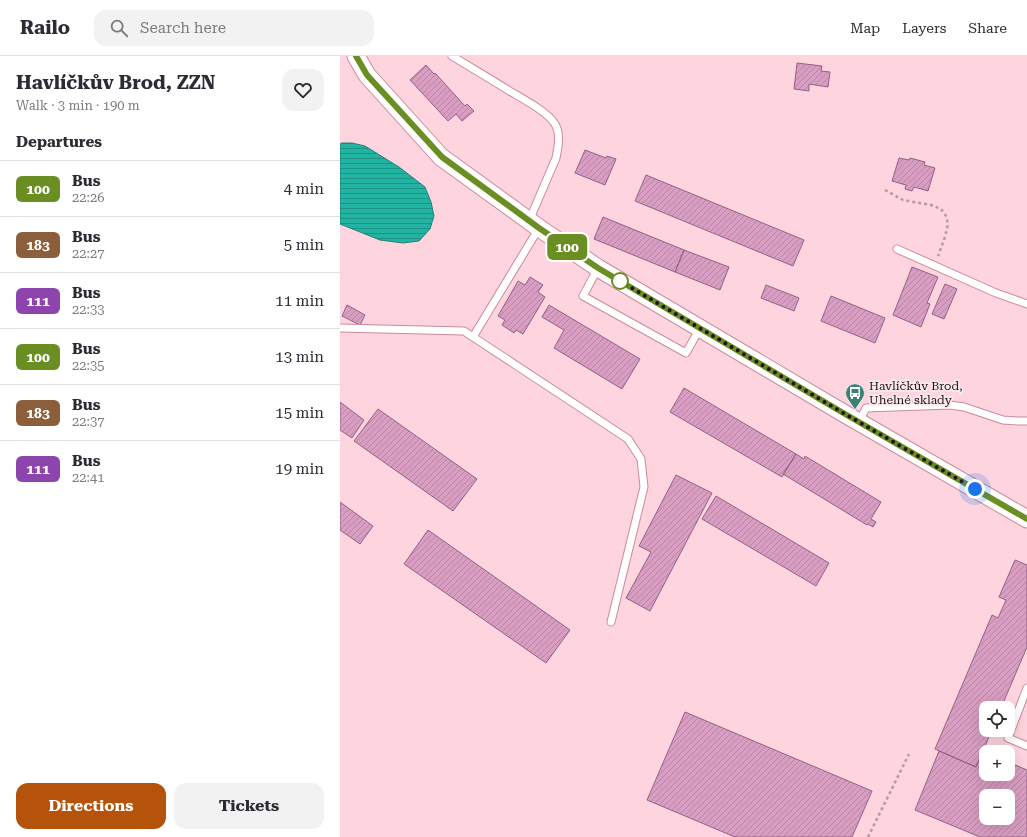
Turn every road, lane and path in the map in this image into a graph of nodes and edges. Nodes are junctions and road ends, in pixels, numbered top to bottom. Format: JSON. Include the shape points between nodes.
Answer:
{"nodes":[{"id":1,"x":356,"y":56,"type":"edge"},
{"id":2,"x":452,"y":56,"type":"edge"},
{"id":3,"x":886,"y":190,"type":"dead end"},
{"id":4,"x":534,"y":224,"type":"junction"},
{"id":5,"x":897,"y":249,"type":"dead end"},
{"id":6,"x":934,"y":265,"type":"junction"},
{"id":7,"x":598,"y":268,"type":"junction"},
{"id":8,"x":1027,"y":304,"type":"edge"},
{"id":9,"x":340,"y":328,"type":"edge"},
{"id":10,"x":700,"y":328,"type":"junction"},
{"id":11,"x":473,"y":337,"type":"junction"},
{"id":12,"x":1027,"y":421,"type":"edge"},
{"id":13,"x":859,"y":422,"type":"junction"},
{"id":14,"x":1027,"y":519,"type":"edge"},
{"id":15,"x":611,"y":622,"type":"dead end"},
{"id":16,"x":1027,"y":688,"type":"edge"},
{"id":17,"x":1027,"y":746,"type":"edge"},
{"id":18,"x":909,"y":754,"type":"dead end"},
{"id":19,"x":868,"y":837,"type":"edge"}],
"edges":[{"from":1,"to":4,"type":"street","via":[[367,75],[442,157]]},
{"from":2,"to":4,"type":"lane","via":[[534,105],[555,124],[558,134],[556,158]]},
{"from":3,"to":6,"type":"path","via":[[903,200],[931,205],[946,216],[948,224],[945,237]]},
{"from":4,"to":7,"type":"street"},
{"from":4,"to":11,"type":"lane"},
{"from":5,"to":6,"type":"lane"},
{"from":6,"to":8,"type":"lane"},
{"from":7,"to":10,"type":"street"},
{"from":7,"to":10,"type":"lane","via":[[583,296],[686,353]]},
{"from":9,"to":11,"type":"lane","via":[[464,331]]},
{"from":10,"to":13,"type":"street"},
{"from":11,"to":15,"type":"lane","via":[[628,439],[641,459],[644,487]]},
{"from":12,"to":13,"type":"lane","via":[[1003,420],[964,407],[936,405],[866,408]]},
{"from":13,"to":14,"type":"street"},
{"from":16,"to":17,"type":"lane","via":[[1008,738]]},
{"from":18,"to":19,"type":"path"}]}
